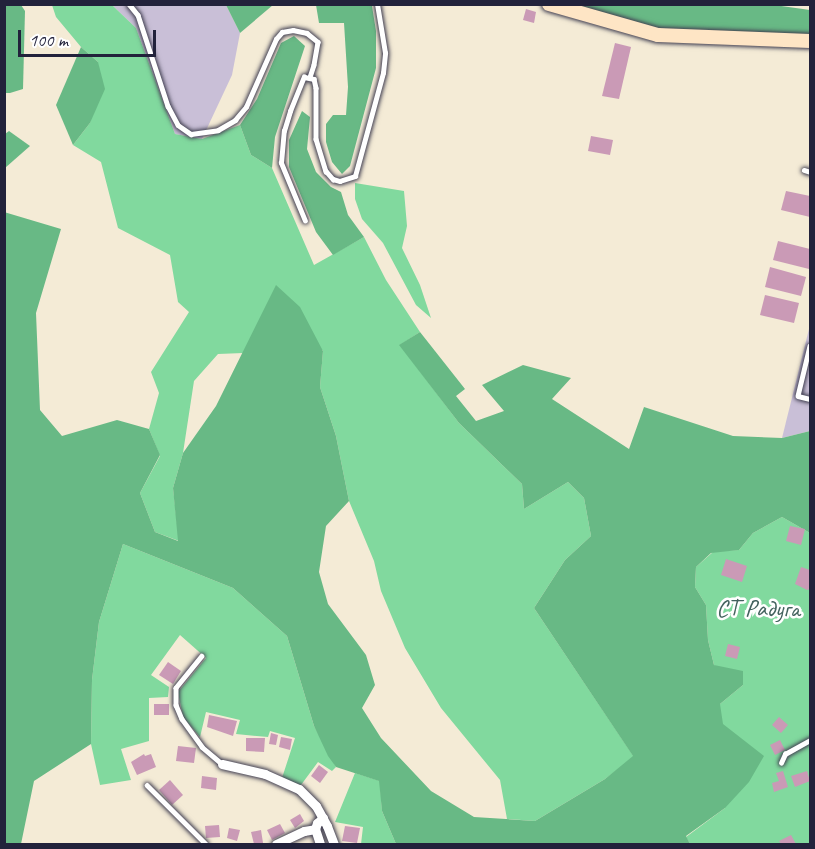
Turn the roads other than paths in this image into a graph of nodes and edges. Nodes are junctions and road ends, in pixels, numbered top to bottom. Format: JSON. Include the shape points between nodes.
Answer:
{"nodes":[{"id":1,"x":129,"y":4,"type":"edge"},
{"id":2,"x":377,"y":4,"type":"edge"},
{"id":3,"x":549,"y":4,"type":"edge"},
{"id":4,"x":810,"y":42,"type":"edge"},
{"id":5,"x":310,"y":78,"type":"junction"},
{"id":6,"x":305,"y":221,"type":"dead end"},
{"id":7,"x":810,"y":346,"type":"edge"},
{"id":8,"x":810,"y":399,"type":"edge"},
{"id":9,"x":202,"y":656,"type":"dead end"},
{"id":10,"x":810,"y":740,"type":"edge"},
{"id":11,"x":781,"y":763,"type":"dead end"},
{"id":12,"x":222,"y":764,"type":"joint"},
{"id":13,"x":147,"y":785,"type":"dead end"},
{"id":14,"x":323,"y":818,"type":"junction"},
{"id":15,"x":315,"y":829,"type":"junction"},
{"id":16,"x":206,"y":844,"type":"edge"},
{"id":17,"x":276,"y":844,"type":"edge"},
{"id":18,"x":320,"y":844,"type":"edge"},
{"id":19,"x":334,"y":844,"type":"edge"}],
"edges":[{"from":1,"to":5,"type":"lane","via":[[138,15],[168,106],[178,125],[190,134],[218,130],[235,120],[246,107],[282,32],[307,33],[318,42]]},
{"from":2,"to":5,"type":"lane","via":[[385,53],[383,73],[356,176],[347,180],[333,179],[320,157],[316,88]]},
{"from":3,"to":4,"type":"street","via":[[658,35]]},
{"from":5,"to":6,"type":"lane","via":[[304,77],[290,111],[281,152],[288,185]]},
{"from":7,"to":8,"type":"lane","via":[[798,396]]},
{"from":9,"to":12,"type":"lane","via":[[176,688],[176,705],[202,747]]},
{"from":10,"to":11,"type":"lane","via":[[785,754]]},
{"from":12,"to":14,"type":"street","via":[[265,774],[299,789]]},
{"from":13,"to":16,"type":"lane"},
{"from":14,"to":15,"type":"street"},
{"from":14,"to":19,"type":"street"},
{"from":15,"to":17,"type":"street"},
{"from":15,"to":18,"type":"street"}]}
